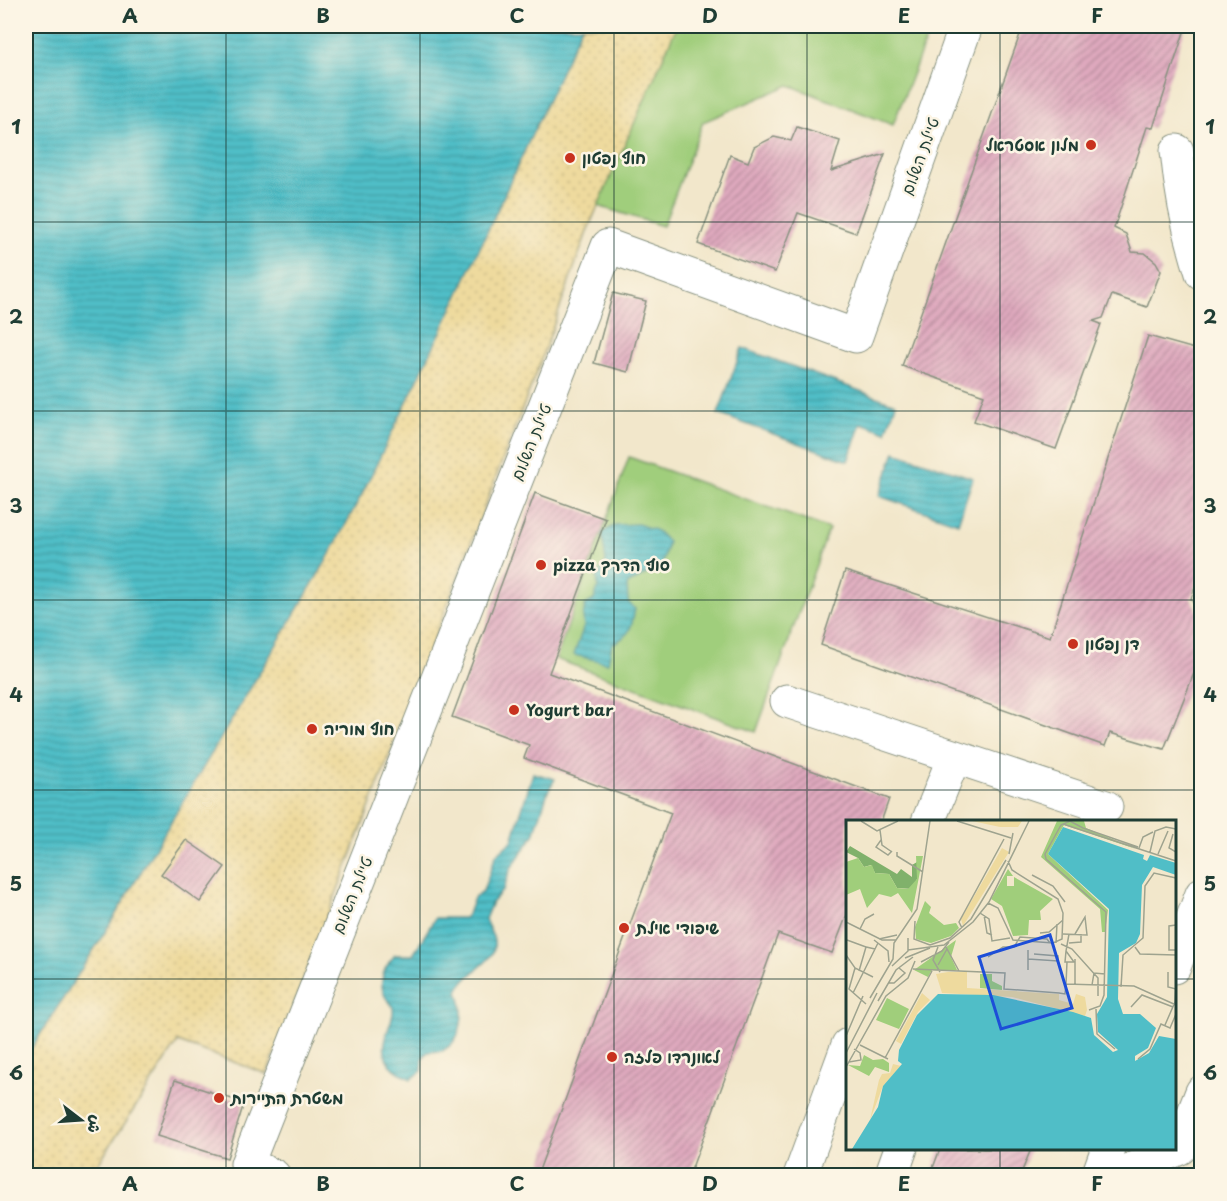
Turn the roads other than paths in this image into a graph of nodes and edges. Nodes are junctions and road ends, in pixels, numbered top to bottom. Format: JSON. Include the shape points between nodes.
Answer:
{"nodes":[{"id":1,"x":966,"y":26,"type":"edge"},
{"id":2,"x":1177,"y":151,"type":"dead end"},
{"id":3,"x":1202,"y":273,"type":"edge"},
{"id":4,"x":787,"y":701,"type":"dead end"},
{"id":5,"x":954,"y":757,"type":"junction"},
{"id":6,"x":1106,"y":807,"type":"dead end"},
{"id":7,"x":929,"y":820,"type":"edge"},
{"id":8,"x":1202,"y":894,"type":"edge"},
{"id":9,"x":1181,"y":929,"type":"edge"},
{"id":10,"x":1176,"y":956,"type":"edge"},
{"id":11,"x":846,"y":1050,"type":"edge"},
{"id":12,"x":1202,"y":1092,"type":"edge"},
{"id":13,"x":1176,"y":1149,"type":"edge"},
{"id":14,"x":901,"y":1150,"type":"edge"},
{"id":15,"x":1172,"y":1150,"type":"edge"},
{"id":16,"x":1103,"y":1168,"type":"edge"},
{"id":17,"x":274,"y":1176,"type":"edge"},
{"id":18,"x":800,"y":1176,"type":"edge"},
{"id":19,"x":891,"y":1176,"type":"edge"}],
"edges":[{"from":1,"to":17,"type":"street","name":"טיילת השלום","via":[[856,336],[608,246],[247,1164]]},
{"from":2,"to":3,"type":"street","via":[[1188,223]]},
{"from":4,"to":5,"type":"street"},
{"from":5,"to":6,"type":"street"},
{"from":5,"to":7,"type":"street"},
{"from":8,"to":9,"type":"street"},
{"from":9,"to":10,"type":"street"},
{"from":11,"to":18,"type":"street"},
{"from":12,"to":13,"type":"street","via":[[1180,1148]]},
{"from":14,"to":19,"type":"street"},
{"from":15,"to":16,"type":"street"}]}
